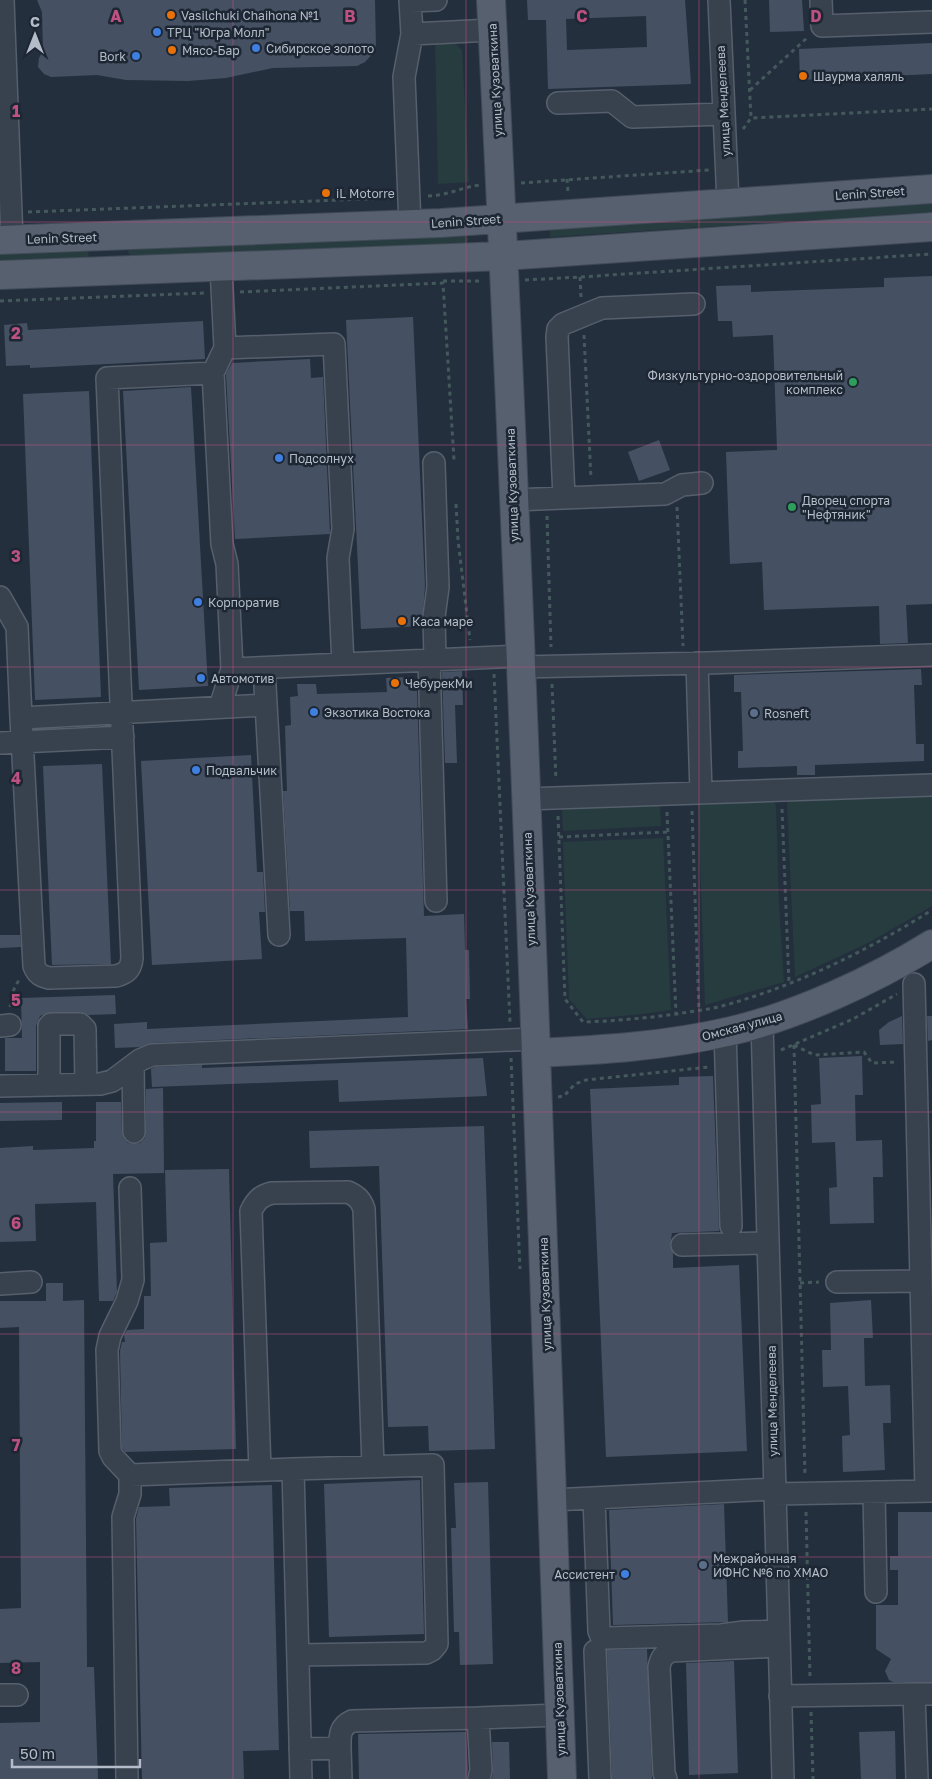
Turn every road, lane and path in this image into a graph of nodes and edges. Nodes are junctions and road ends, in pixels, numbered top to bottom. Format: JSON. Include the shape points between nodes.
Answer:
{"nodes":[{"id":1,"x":3,"y":0,"type":"edge"},
{"id":2,"x":410,"y":0,"type":"edge"},
{"id":3,"x":436,"y":0,"type":"edge"},
{"id":4,"x":490,"y":0,"type":"edge"},
{"id":5,"x":719,"y":0,"type":"edge"},
{"id":6,"x":746,"y":0,"type":"edge"},
{"id":7,"x":821,"y":0,"type":"edge"},
{"id":8,"x":932,"y":22,"type":"edge"},
{"id":9,"x":822,"y":26,"type":"junction"},
{"id":10,"x":492,"y":30,"type":"junction"},
{"id":11,"x":412,"y":34,"type":"junction"},
{"id":12,"x":750,"y":91,"type":"junction"},
{"id":13,"x":558,"y":103,"type":"dead end"},
{"id":14,"x":932,"y":109,"type":"edge"},
{"id":15,"x":724,"y":114,"type":"junction"},
{"id":16,"x":751,"y":118,"type":"junction"},
{"id":17,"x":726,"y":152,"type":"junction"},
{"id":18,"x":5,"y":181,"type":"edge"},
{"id":19,"x":500,"y":184,"type":"junction"},
{"id":20,"x":932,"y":189,"type":"edge"},
{"id":21,"x":409,"y":197,"type":"junction"},
{"id":22,"x":728,"y":203,"type":"junction"},
{"id":23,"x":502,"y":219,"type":"junction"},
{"id":24,"x":410,"y":225,"type":"junction"},
{"id":25,"x":932,"y":227,"type":"edge"},
{"id":26,"x":8,"y":231,"type":"edge"},
{"id":27,"x":104,"y":236,"type":"junction"},
{"id":28,"x":503,"y":256,"type":"junction"},
{"id":29,"x":221,"y":268,"type":"junction"},
{"id":30,"x":106,"y":271,"type":"junction"},
{"id":31,"x":0,"y":275,"type":"edge"},
{"id":32,"x":580,"y":278,"type":"dead end"},
{"id":33,"x":694,"y":304,"type":"dead end"},
{"id":34,"x":582,"y":315,"type":"junction"},
{"id":35,"x":225,"y":348,"type":"junction"},
{"id":36,"x":213,"y":373,"type":"junction"},
{"id":37,"x":434,"y":464,"type":"dead end"},
{"id":38,"x":591,"y":481,"type":"dead end"},
{"id":39,"x":702,"y":483,"type":"dead end"},
{"id":40,"x":677,"y":488,"type":"junction"},
{"id":41,"x":555,"y":498,"type":"junction"},
{"id":42,"x":513,"y":500,"type":"junction"},
{"id":43,"x":0,"y":596,"type":"edge"},
{"id":44,"x":932,"y":655,"type":"edge"},
{"id":45,"x":432,"y":659,"type":"junction"},
{"id":46,"x":520,"y":662,"type":"junction"},
{"id":47,"x":702,"y":663,"type":"junction"},
{"id":48,"x":343,"y":664,"type":"junction"},
{"id":49,"x":552,"y":666,"type":"junction"},
{"id":50,"x":264,"y":668,"type":"junction"},
{"id":51,"x":232,"y":669,"type":"junction"},
{"id":52,"x":266,"y":705,"type":"junction"},
{"id":53,"x":220,"y":707,"type":"junction"},
{"id":54,"x":122,"y":713,"type":"junction"},
{"id":55,"x":21,"y":718,"type":"junction"},
{"id":56,"x":123,"y":737,"type":"junction"},
{"id":57,"x":22,"y":742,"type":"junction"},
{"id":58,"x":0,"y":743,"type":"edge"},
{"id":59,"x":932,"y":785,"type":"edge"},
{"id":60,"x":781,"y":790,"type":"junction"},
{"id":61,"x":696,"y":793,"type":"junction"},
{"id":62,"x":666,"y":794,"type":"junction"},
{"id":63,"x":557,"y":798,"type":"junction"},
{"id":64,"x":525,"y":799,"type":"junction"},
{"id":65,"x":667,"y":832,"type":"junction"},
{"id":66,"x":559,"y":837,"type":"junction"},
{"id":67,"x":436,"y":901,"type":"dead end"},
{"id":68,"x":932,"y":910,"type":"edge"},
{"id":69,"x":279,"y":935,"type":"dead end"},
{"id":70,"x":932,"y":944,"type":"edge"},
{"id":71,"x":916,"y":976,"type":"edge"},
{"id":72,"x":18,"y":979,"type":"dead end"},
{"id":73,"x":789,"y":983,"type":"junction"},
{"id":74,"x":14,"y":989,"type":"dead end"},
{"id":75,"x":699,"y":1011,"type":"junction"},
{"id":76,"x":676,"y":1014,"type":"junction"},
{"id":77,"x":762,"y":1023,"type":"junction"},
{"id":78,"x":725,"y":1032,"type":"junction"},
{"id":79,"x":794,"y":1045,"type":"junction"},
{"id":80,"x":535,"y":1046,"type":"junction"},
{"id":81,"x":763,"y":1057,"type":"junction"},
{"id":82,"x":917,"y":1061,"type":"junction"},
{"id":83,"x":132,"y":1066,"type":"junction"},
{"id":84,"x":726,"y":1066,"type":"junction"},
{"id":85,"x":86,"y":1084,"type":"junction"},
{"id":86,"x":49,"y":1085,"type":"junction"},
{"id":87,"x":0,"y":1086,"type":"edge"},
{"id":88,"x":525,"y":1098,"type":"junction"},
{"id":89,"x":134,"y":1132,"type":"dead end"},
{"id":90,"x":130,"y":1188,"type":"dead end"},
{"id":91,"x":731,"y":1226,"type":"dead end"},
{"id":92,"x":768,"y":1242,"type":"junction"},
{"id":93,"x":682,"y":1245,"type":"dead end"},
{"id":94,"x":921,"y":1281,"type":"junction"},
{"id":95,"x":31,"y":1282,"type":"dead end"},
{"id":96,"x":837,"y":1282,"type":"dead end"},
{"id":97,"x":0,"y":1284,"type":"edge"},
{"id":98,"x":928,"y":1369,"type":"edge"},
{"id":99,"x":373,"y":1466,"type":"junction"},
{"id":100,"x":293,"y":1469,"type":"junction"},
{"id":101,"x":260,"y":1470,"type":"junction"},
{"id":102,"x":130,"y":1475,"type":"junction"},
{"id":103,"x":682,"y":1482,"type":"dead end"},
{"id":104,"x":774,"y":1491,"type":"junction"},
{"id":105,"x":929,"y":1491,"type":"edge"},
{"id":106,"x":874,"y":1492,"type":"junction"},
{"id":107,"x":805,"y":1493,"type":"junction"},
{"id":108,"x":552,"y":1494,"type":"junction"},
{"id":109,"x":594,"y":1498,"type":"junction"},
{"id":110,"x":876,"y":1592,"type":"dead end"},
{"id":111,"x":779,"y":1638,"type":"junction"},
{"id":112,"x":595,"y":1651,"type":"dead end"},
{"id":113,"x":298,"y":1655,"type":"junction"},
{"id":114,"x":923,"y":1694,"type":"edge"},
{"id":115,"x":811,"y":1695,"type":"junction"},
{"id":116,"x":780,"y":1696,"type":"junction"},
{"id":117,"x":559,"y":1715,"type":"junction"},
{"id":118,"x":478,"y":1718,"type":"junction"},
{"id":119,"x":340,"y":1748,"type":"junction"},
{"id":120,"x":300,"y":1749,"type":"junction"},
{"id":121,"x":924,"y":1750,"type":"edge"},
{"id":122,"x":127,"y":1779,"type":"edge"},
{"id":123,"x":300,"y":1779,"type":"edge"},
{"id":124,"x":340,"y":1779,"type":"edge"},
{"id":125,"x":479,"y":1779,"type":"edge"},
{"id":126,"x":562,"y":1779,"type":"edge"},
{"id":127,"x":600,"y":1779,"type":"edge"},
{"id":128,"x":666,"y":1779,"type":"edge"},
{"id":129,"x":783,"y":1779,"type":"edge"},
{"id":130,"x":813,"y":1779,"type":"edge"},
{"id":131,"x":917,"y":1779,"type":"edge"}],
"edges":[{"from":1,"to":18,"type":"street"},
{"from":2,"to":3,"type":"street"},
{"from":2,"to":11,"type":"street"},
{"from":4,"to":10,"type":"main road","name":"улица Кузоваткина"},
{"from":5,"to":15,"type":"street","name":"улица Менделеева"},
{"from":6,"to":12,"type":"path"},
{"from":7,"to":9,"type":"street"},
{"from":8,"to":9,"type":"street"},
{"from":9,"to":12,"type":"path"},
{"from":10,"to":11,"type":"street"},
{"from":10,"to":19,"type":"main road","name":"улица Кузоваткина"},
{"from":11,"to":21,"type":"street","via":[[404,78]]},
{"from":12,"to":16,"type":"path"},
{"from":13,"to":15,"type":"street","via":[[612,101],[632,117]]},
{"from":14,"to":16,"type":"path"},
{"from":15,"to":17,"type":"street","name":"улица Менделеева"},
{"from":16,"to":17,"type":"path"},
{"from":17,"to":19,"type":"path","via":[[710,170]]},
{"from":17,"to":22,"type":"street","name":"улица Менделеева"},
{"from":18,"to":26,"type":"street"},
{"from":19,"to":21,"type":"path","via":[[469,186],[440,196]]},
{"from":19,"to":23,"type":"main road","name":"улица Кузоваткина"},
{"from":20,"to":22,"type":"main road","name":"Lenin Street"},
{"from":21,"to":24,"type":"street"},
{"from":21,"to":26,"type":"path"},
{"from":22,"to":23,"type":"main road","name":"Lenin Street"},
{"from":23,"to":24,"type":"main road","name":"Lenin Street"},
{"from":23,"to":28,"type":"main road","name":"улица Кузоваткина"},
{"from":24,"to":27,"type":"main road","name":"Lenin Street"},
{"from":25,"to":28,"type":"main road"},
{"from":26,"to":27,"type":"main road","name":"Lenin Street"},
{"from":27,"to":30,"type":"main road"},
{"from":28,"to":29,"type":"main road"},
{"from":28,"to":42,"type":"main road","name":"улица Кузоваткина"},
{"from":29,"to":30,"type":"main road"},
{"from":29,"to":35,"type":"street"},
{"from":30,"to":31,"type":"main road"},
{"from":32,"to":34,"type":"path"},
{"from":33,"to":34,"type":"street","via":[[608,308]]},
{"from":34,"to":38,"type":"path"},
{"from":34,"to":41,"type":"street","via":[[558,329]]},
{"from":35,"to":36,"type":"street"},
{"from":35,"to":48,"type":"street","via":[[334,344],[343,529],[338,558]]},
{"from":36,"to":51,"type":"street"},
{"from":36,"to":54,"type":"street","via":[[107,378]]},
{"from":37,"to":45,"type":"street","via":[[438,587]]},
{"from":39,"to":40,"type":"street"},
{"from":40,"to":41,"type":"street","via":[[665,494]]},
{"from":40,"to":47,"type":"path","via":[[683,656],[707,656]]},
{"from":41,"to":42,"type":"street"},
{"from":41,"to":49,"type":"path"},
{"from":42,"to":46,"type":"main road","name":"улица Кузоваткина"},
{"from":43,"to":55,"type":"street","via":[[17,627]]},
{"from":44,"to":47,"type":"street"},
{"from":45,"to":46,"type":"street"},
{"from":45,"to":48,"type":"street"},
{"from":45,"to":67,"type":"street"},
{"from":46,"to":49,"type":"street"},
{"from":46,"to":64,"type":"main road","name":"улица Кузоваткина"},
{"from":47,"to":49,"type":"street"},
{"from":47,"to":61,"type":"street"},
{"from":48,"to":50,"type":"street"},
{"from":49,"to":63,"type":"path"},
{"from":50,"to":51,"type":"street"},
{"from":50,"to":52,"type":"street"},
{"from":51,"to":53,"type":"street"},
{"from":52,"to":53,"type":"street"},
{"from":52,"to":69,"type":"street"},
{"from":53,"to":54,"type":"street"},
{"from":54,"to":55,"type":"street"},
{"from":54,"to":56,"type":"street"},
{"from":55,"to":57,"type":"street"},
{"from":56,"to":57,"type":"street"},
{"from":56,"to":57,"type":"street","via":[[132,958],[128,971],[116,976],[49,978],[36,972]]},
{"from":57,"to":58,"type":"street"},
{"from":59,"to":60,"type":"street"},
{"from":60,"to":61,"type":"street"},
{"from":60,"to":73,"type":"path"},
{"from":61,"to":62,"type":"street"},
{"from":61,"to":75,"type":"path"},
{"from":62,"to":63,"type":"street"},
{"from":62,"to":65,"type":"path"},
{"from":63,"to":64,"type":"street"},
{"from":63,"to":66,"type":"path"},
{"from":64,"to":80,"type":"main road","name":"улица Кузоваткина"},
{"from":65,"to":66,"type":"path"},
{"from":65,"to":76,"type":"path"},
{"from":66,"to":76,"type":"path","via":[[565,1000],[583,1022]]},
{"from":68,"to":73,"type":"path","via":[[848,958]]},
{"from":70,"to":71,"type":"main road","name":"Омская улица"},
{"from":71,"to":77,"type":"main road","name":"Омская улица","via":[[830,996]]},
{"from":71,"to":79,"type":"path","via":[[854,1019]]},
{"from":71,"to":82,"type":"street"},
{"from":72,"to":74,"type":"path"},
{"from":73,"to":75,"type":"path","via":[[750,998]]},
{"from":75,"to":76,"type":"path"},
{"from":77,"to":78,"type":"main road","name":"Омская улица"},
{"from":77,"to":81,"type":"street","name":"улица Менделеева"},
{"from":78,"to":80,"type":"main road","name":"Омская улица","via":[[628,1048]]},
{"from":78,"to":84,"type":"street"},
{"from":79,"to":81,"type":"path"},
{"from":79,"to":82,"type":"path","via":[[814,1055],[864,1052],[872,1063]]},
{"from":79,"to":107,"type":"path"},
{"from":80,"to":83,"type":"street","via":[[152,1055]]},
{"from":80,"to":88,"type":"main road","name":"улица Кузоваткина"},
{"from":81,"to":92,"type":"street","name":"улица Менделеева"},
{"from":82,"to":94,"type":"street"},
{"from":83,"to":85,"type":"street","via":[[112,1081]]},
{"from":83,"to":89,"type":"street"},
{"from":84,"to":88,"type":"path","via":[[586,1080],[575,1084],[564,1096]]},
{"from":84,"to":91,"type":"street"},
{"from":85,"to":86,"type":"street"},
{"from":85,"to":86,"type":"street","via":[[85,1029],[80,1024],[51,1024],[48,1029]]},
{"from":86,"to":87,"type":"street"},
{"from":88,"to":108,"type":"main road","name":"улица Кузоваткина"},
{"from":90,"to":102,"type":"street","via":[[133,1280],[107,1350],[110,1451]]},
{"from":92,"to":93,"type":"street"},
{"from":92,"to":104,"type":"street","name":"улица Менделеева"},
{"from":94,"to":96,"type":"street"},
{"from":94,"to":98,"type":"street"},
{"from":95,"to":97,"type":"street"},
{"from":98,"to":105,"type":"street"},
{"from":99,"to":100,"type":"street"},
{"from":99,"to":101,"type":"street","via":[[362,1202],[348,1192],[272,1194],[262,1196],[251,1212]]},
{"from":99,"to":113,"type":"street","via":[[434,1465],[437,1644],[426,1652]]},
{"from":100,"to":101,"type":"street"},
{"from":100,"to":113,"type":"street"},
{"from":101,"to":102,"type":"street"},
{"from":102,"to":122,"type":"street","via":[[130,1494],[123,1517]]},
{"from":103,"to":108,"type":"street"},
{"from":104,"to":107,"type":"street"},
{"from":104,"to":109,"type":"street"},
{"from":104,"to":111,"type":"street","name":"улица Менделеева"},
{"from":105,"to":106,"type":"street"},
{"from":106,"to":107,"type":"street"},
{"from":106,"to":110,"type":"street"},
{"from":107,"to":115,"type":"path"},
{"from":108,"to":109,"type":"street"},
{"from":108,"to":117,"type":"main road","name":"улица Кузоваткина"},
{"from":109,"to":111,"type":"street","via":[[598,1631],[601,1636],[744,1632]]},
{"from":111,"to":116,"type":"street","name":"улица Менделеева"},
{"from":111,"to":128,"type":"street","via":[[671,1651],[664,1655],[659,1667]]},
{"from":112,"to":127,"type":"street"},
{"from":113,"to":120,"type":"street"},
{"from":114,"to":115,"type":"street"},
{"from":114,"to":121,"type":"street"},
{"from":115,"to":116,"type":"street"},
{"from":115,"to":130,"type":"path"},
{"from":116,"to":129,"type":"street","name":"улица Менделеева"},
{"from":117,"to":118,"type":"street"},
{"from":117,"to":126,"type":"main road","name":"улица Кузоваткина"},
{"from":118,"to":119,"type":"street","via":[[352,1721],[342,1728]]},
{"from":118,"to":125,"type":"street"},
{"from":119,"to":120,"type":"street"},
{"from":119,"to":124,"type":"street"},
{"from":120,"to":123,"type":"street"},
{"from":121,"to":131,"type":"street"}]}
